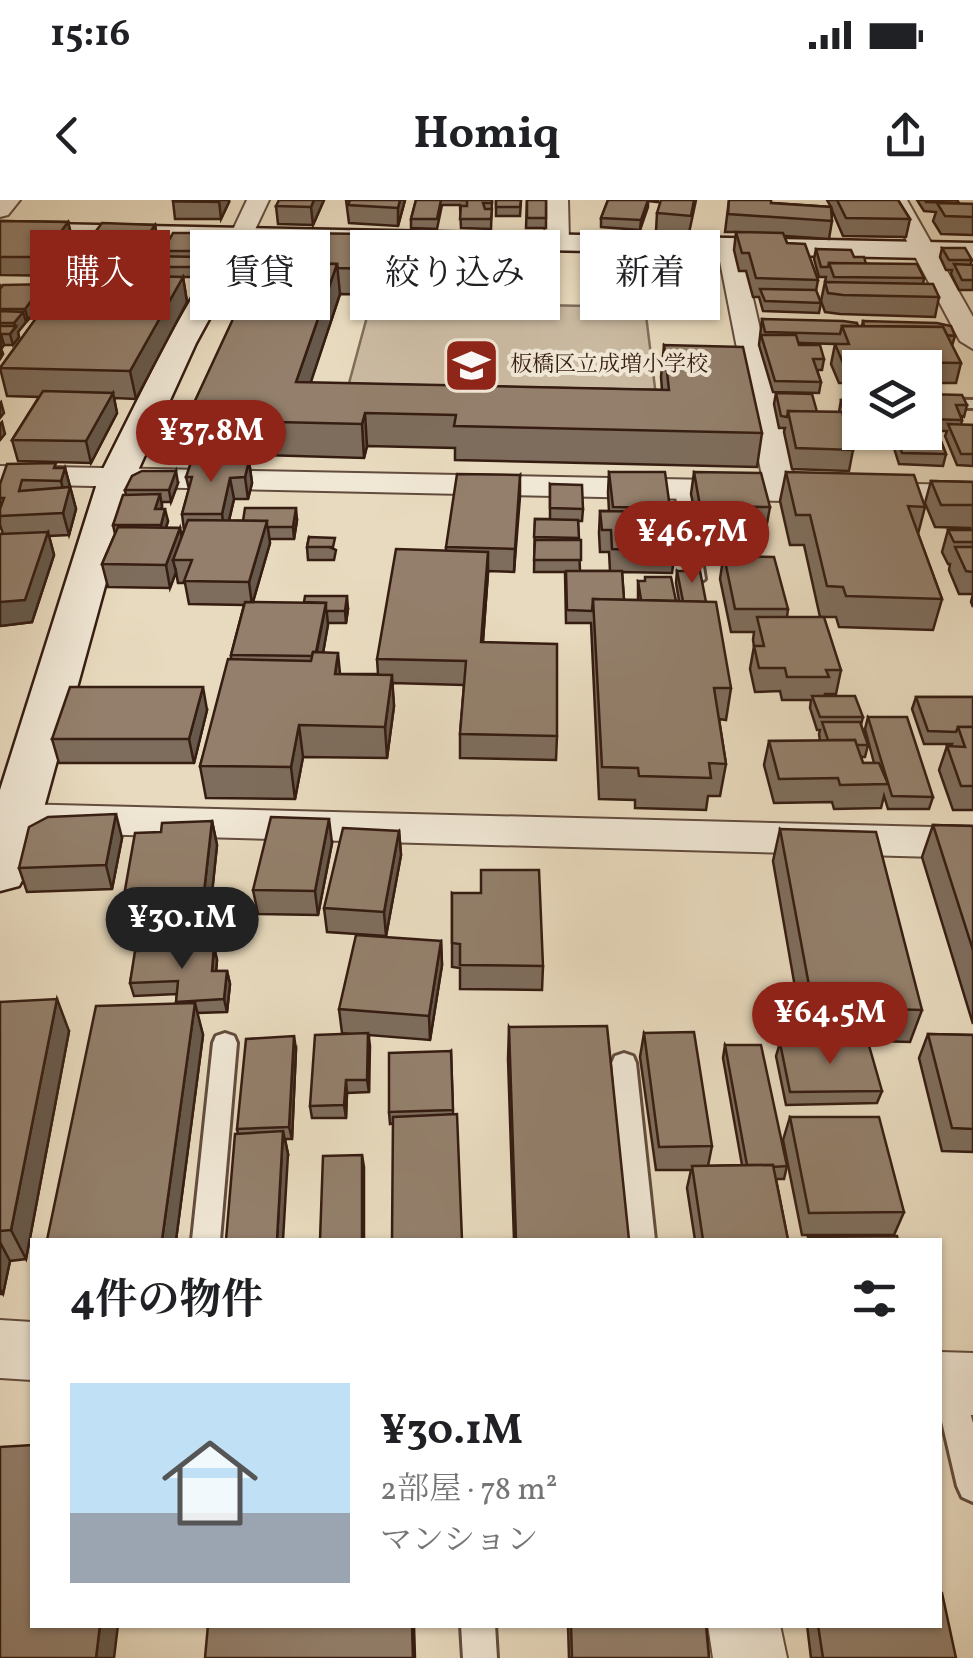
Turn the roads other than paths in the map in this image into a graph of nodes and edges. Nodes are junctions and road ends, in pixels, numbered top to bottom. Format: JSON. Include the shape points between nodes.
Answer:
{"nodes":[{"id":1,"x":9,"y":200,"type":"edge"},
{"id":2,"x":258,"y":200,"type":"edge"},
{"id":3,"x":557,"y":200,"type":"edge"},
{"id":4,"x":896,"y":200,"type":"edge"},
{"id":5,"x":0,"y":210,"type":"edge"},
{"id":6,"x":243,"y":230,"type":"edge"},
{"id":7,"x":557,"y":230,"type":"edge"},
{"id":8,"x":0,"y":231,"type":"edge"},
{"id":9,"x":190,"y":235,"type":"edge"},
{"id":10,"x":560,"y":242,"type":"edge"},
{"id":11,"x":728,"y":246,"type":"junction"},
{"id":12,"x":923,"y":250,"type":"junction"},
{"id":13,"x":973,"y":251,"type":"edge"},
{"id":14,"x":194,"y":320,"type":"edge"},
{"id":15,"x":973,"y":341,"type":"edge"},
{"id":16,"x":942,"y":403,"type":"edge"},
{"id":17,"x":973,"y":404,"type":"edge"},
{"id":18,"x":0,"y":475,"type":"edge"},
{"id":19,"x":116,"y":476,"type":"junction"},
{"id":20,"x":683,"y":490,"type":"junction"},
{"id":21,"x":781,"y":492,"type":"junction"},
{"id":22,"x":973,"y":495,"type":"edge"},
{"id":23,"x":696,"y":579,"type":"edge"},
{"id":24,"x":8,"y":818,"type":"edge"},
{"id":25,"x":973,"y":844,"type":"edge"},
{"id":26,"x":0,"y":873,"type":"edge"},
{"id":27,"x":225,"y":1043,"type":"dead end"},
{"id":28,"x":624,"y":1063,"type":"dead end"},
{"id":29,"x":206,"y":1238,"type":"edge"},
{"id":30,"x":640,"y":1238,"type":"edge"},
{"id":31,"x":0,"y":1350,"type":"edge"},
{"id":32,"x":30,"y":1351,"type":"edge"},
{"id":33,"x":954,"y":1383,"type":"edge"},
{"id":34,"x":973,"y":1486,"type":"edge"},
{"id":35,"x":478,"y":1628,"type":"edge"},
{"id":36,"x":745,"y":1628,"type":"edge"},
{"id":37,"x":480,"y":1658,"type":"edge"},
{"id":38,"x":750,"y":1658,"type":"edge"}],
"edges":[{"from":1,"to":5,"type":"street"},
{"from":2,"to":6,"type":"street"},
{"from":3,"to":7,"type":"street"},
{"from":4,"to":12,"type":"street"},
{"from":8,"to":9,"type":"street"},
{"from":10,"to":11,"type":"street"},
{"from":11,"to":12,"type":"street"},
{"from":11,"to":21,"type":"street"},
{"from":12,"to":13,"type":"street"},
{"from":12,"to":15,"type":"street"},
{"from":14,"to":19,"type":"street"},
{"from":16,"to":17,"type":"lane"},
{"from":18,"to":19,"type":"street"},
{"from":19,"to":20,"type":"street"},
{"from":19,"to":24,"type":"street"},
{"from":20,"to":21,"type":"street"},
{"from":20,"to":23,"type":"lane"},
{"from":21,"to":22,"type":"street"},
{"from":24,"to":25,"type":"street"},
{"from":24,"to":26,"type":"street"},
{"from":27,"to":29,"type":"lane"},
{"from":28,"to":30,"type":"lane"},
{"from":31,"to":32,"type":"street"},
{"from":33,"to":34,"type":"lane"},
{"from":35,"to":37,"type":"lane"},
{"from":36,"to":38,"type":"street"}]}
